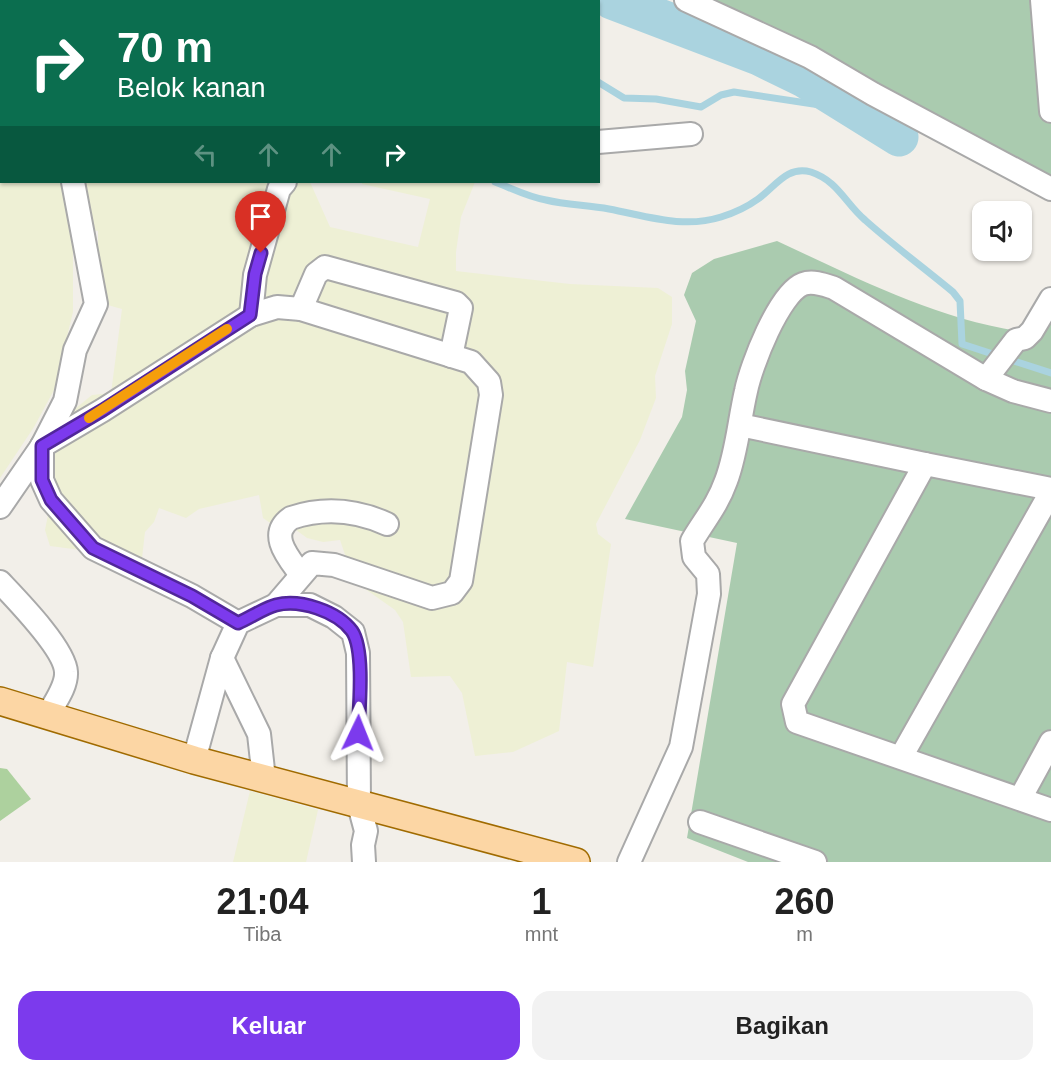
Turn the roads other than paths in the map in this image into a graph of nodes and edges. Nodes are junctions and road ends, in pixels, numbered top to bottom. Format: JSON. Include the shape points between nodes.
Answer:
{"nodes":[{"id":1,"x":686,"y":0,"type":"edge"},
{"id":2,"x":1042,"y":0,"type":"edge"},
{"id":3,"x":1051,"y":111,"type":"edge"},
{"id":4,"x":691,"y":134,"type":"dead end"},
{"id":5,"x":600,"y":142,"type":"edge"},
{"id":6,"x":73,"y":183,"type":"edge"},
{"id":7,"x":284,"y":183,"type":"edge"},
{"id":8,"x":1051,"y":189,"type":"edge"},
{"id":9,"x":1051,"y":299,"type":"edge"},
{"id":10,"x":301,"y":309,"type":"junction"},
{"id":11,"x":250,"y":315,"type":"junction"},
{"id":12,"x":451,"y":356,"type":"junction"},
{"id":13,"x":990,"y":373,"type":"junction"},
{"id":14,"x":1051,"y":401,"type":"edge"},
{"id":15,"x":740,"y":425,"type":"junction"},
{"id":16,"x":42,"y":446,"type":"junction"},
{"id":17,"x":925,"y":464,"type":"junction"},
{"id":18,"x":1051,"y":490,"type":"edge"},
{"id":19,"x":0,"y":507,"type":"edge"},
{"id":20,"x":387,"y":524,"type":"dead end"},
{"id":21,"x":301,"y":575,"type":"junction"},
{"id":22,"x":0,"y":582,"type":"edge"},
{"id":23,"x":276,"y":605,"type":"junction"},
{"id":24,"x":238,"y":623,"type":"junction"},
{"id":25,"x":222,"y":658,"type":"junction"},
{"id":26,"x":0,"y":701,"type":"edge"},
{"id":27,"x":48,"y":715,"type":"junction"},
{"id":28,"x":1051,"y":742,"type":"edge"},
{"id":29,"x":901,"y":757,"type":"junction"},
{"id":30,"x":194,"y":760,"type":"junction"},
{"id":31,"x":264,"y":779,"type":"junction"},
{"id":32,"x":1021,"y":797,"type":"junction"},
{"id":33,"x":359,"y":805,"type":"junction"},
{"id":34,"x":1051,"y":810,"type":"edge"},
{"id":35,"x":700,"y":822,"type":"dead end"},
{"id":36,"x":364,"y":862,"type":"edge"},
{"id":37,"x":576,"y":862,"type":"edge"},
{"id":38,"x":629,"y":862,"type":"edge"},
{"id":39,"x":815,"y":862,"type":"edge"}],
"edges":[{"from":1,"to":8,"type":"street","via":[[810,57]]},
{"from":2,"to":3,"type":"street"},
{"from":4,"to":5,"type":"street"},
{"from":6,"to":16,"type":"street","via":[[96,304],[75,350],[65,401]]},
{"from":7,"to":11,"type":"street","via":[[279,189],[255,274]]},
{"from":9,"to":13,"type":"street","via":[[1032,330],[1025,338],[1016,340]]},
{"from":10,"to":11,"type":"street","via":[[277,307]]},
{"from":10,"to":12,"type":"street"},
{"from":10,"to":12,"type":"street","via":[[316,274],[325,267],[456,303],[461,308]]},
{"from":11,"to":16,"type":"street"},
{"from":12,"to":21,"type":"street","via":[[471,362],[482,372],[491,395],[461,582],[452,593],[432,598],[334,565],[312,563]]},
{"from":13,"to":14,"type":"street","via":[[1013,391]]},
{"from":13,"to":15,"type":"street","via":[[843,294],[815,282],[803,283],[776,311],[746,389]]},
{"from":15,"to":17,"type":"street"},
{"from":15,"to":38,"type":"street","via":[[727,480],[714,510],[692,541],[694,557],[708,574],[709,594],[681,747]]},
{"from":16,"to":19,"type":"street"},
{"from":16,"to":24,"type":"street","via":[[42,480],[51,500],[93,548]]},
{"from":17,"to":18,"type":"street"},
{"from":17,"to":29,"type":"street","via":[[793,704],[797,722]]},
{"from":18,"to":29,"type":"street"},
{"from":20,"to":21,"type":"street","via":[[348,511],[291,518],[280,531],[280,544]]},
{"from":21,"to":23,"type":"street"},
{"from":22,"to":27,"type":"street","via":[[39,624],[67,672]]},
{"from":23,"to":24,"type":"street"},
{"from":23,"to":33,"type":"street","via":[[310,605],[334,616],[352,632],[358,653]]},
{"from":24,"to":25,"type":"street"},
{"from":25,"to":30,"type":"street"},
{"from":25,"to":31,"type":"street","via":[[259,734]]},
{"from":26,"to":27,"type":"main road"},
{"from":27,"to":30,"type":"main road"},
{"from":28,"to":32,"type":"street"},
{"from":29,"to":32,"type":"street"},
{"from":30,"to":31,"type":"main road"},
{"from":31,"to":33,"type":"main road"},
{"from":32,"to":34,"type":"street"},
{"from":33,"to":36,"type":"street","via":[[366,831]]},
{"from":33,"to":37,"type":"main road"},
{"from":35,"to":39,"type":"street"}]}
